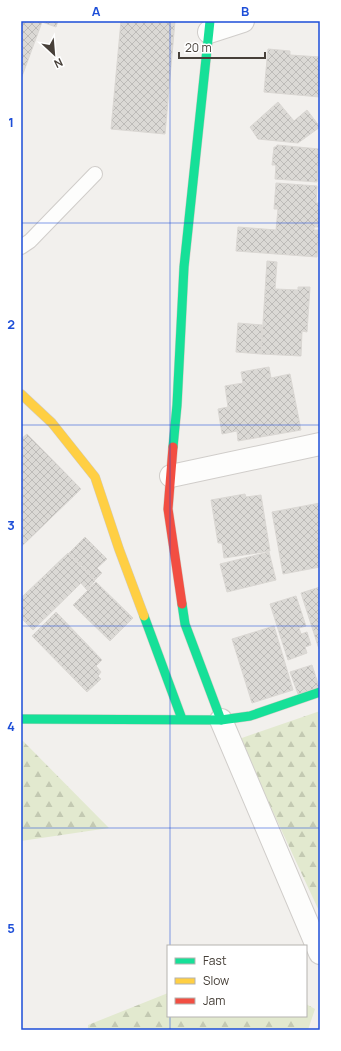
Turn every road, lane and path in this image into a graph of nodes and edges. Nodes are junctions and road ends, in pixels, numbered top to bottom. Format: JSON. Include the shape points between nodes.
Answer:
{"nodes":[{"id":1,"x":243,"y":21,"type":"edge"},
{"id":2,"x":209,"y":26,"type":"edge"},
{"id":3,"x":95,"y":174,"type":"dead end"},
{"id":4,"x":21,"y":247,"type":"edge"},
{"id":5,"x":21,"y":394,"type":"edge"},
{"id":6,"x":320,"y":444,"type":"edge"},
{"id":7,"x":171,"y":476,"type":"junction"},
{"id":8,"x":320,"y":692,"type":"edge"},
{"id":9,"x":21,"y":719,"type":"edge"},
{"id":10,"x":182,"y":719,"type":"junction"},
{"id":11,"x":221,"y":720,"type":"junction"},
{"id":12,"x":320,"y":952,"type":"edge"}],
"edges":[{"from":1,"to":2,"type":"street"},
{"from":2,"to":7,"type":"street","via":[[184,267]]},
{"from":3,"to":4,"type":"lane","via":[[30,242]]},
{"from":5,"to":10,"type":"street","via":[[52,423],[95,477]]},
{"from":6,"to":7,"type":"street"},
{"from":7,"to":11,"type":"street","via":[[168,509],[185,624]]},
{"from":8,"to":11,"type":"street","via":[[250,716]]},
{"from":9,"to":10,"type":"street"},
{"from":10,"to":11,"type":"street"},
{"from":11,"to":12,"type":"street"}]}
